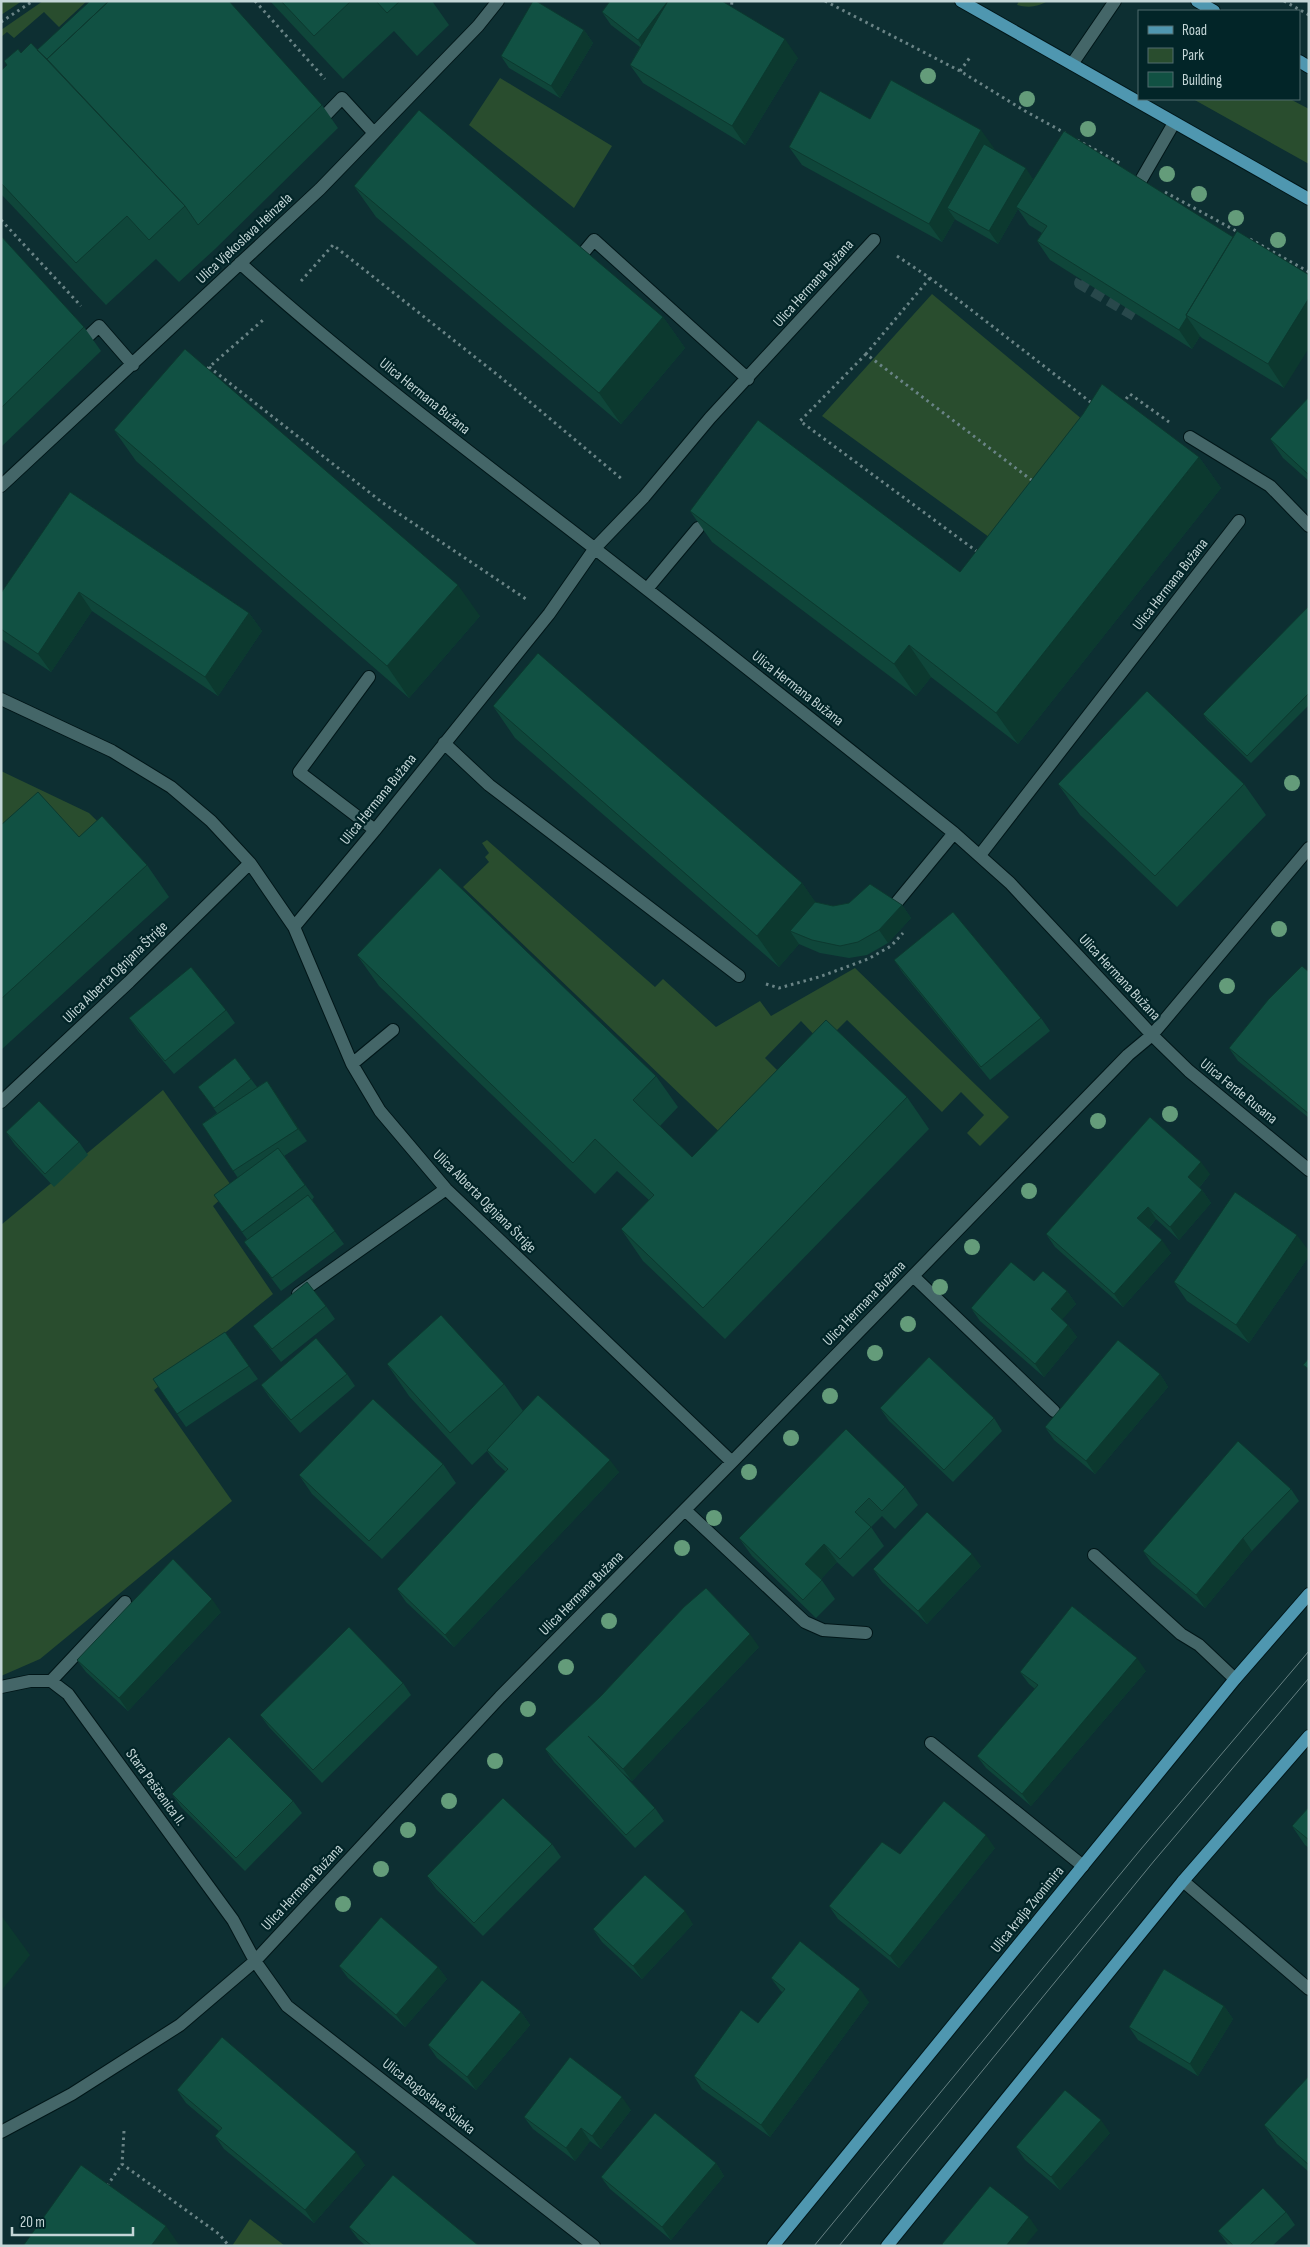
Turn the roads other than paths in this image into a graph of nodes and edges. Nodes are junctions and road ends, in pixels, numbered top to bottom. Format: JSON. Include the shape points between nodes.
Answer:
{"nodes":[{"id":1,"x":498,"y":1,"type":"edge"},
{"id":2,"x":961,"y":1,"type":"edge"},
{"id":3,"x":1115,"y":1,"type":"edge"},
{"id":4,"x":1197,"y":1,"type":"edge"},
{"id":5,"x":1212,"y":10,"type":"edge"},
{"id":6,"x":1072,"y":64,"type":"junction"},
{"id":7,"x":1174,"y":123,"type":"junction"},
{"id":8,"x":308,"y":133,"type":"edge"},
{"id":9,"x":374,"y":134,"type":"junction"},
{"id":10,"x":1137,"y":188,"type":"edge"},
{"id":11,"x":1309,"y":200,"type":"edge"},
{"id":12,"x":874,"y":240,"type":"road end"},
{"id":13,"x":579,"y":258,"type":"edge"},
{"id":14,"x":240,"y":263,"type":"junction"},
{"id":15,"x":67,"y":357,"type":"edge"},
{"id":16,"x":133,"y":365,"type":"junction"},
{"id":17,"x":748,"y":379,"type":"junction"},
{"id":18,"x":1190,"y":437,"type":"road end"},
{"id":19,"x":1,"y":486,"type":"edge"},
{"id":20,"x":1239,"y":522,"type":"dead end"},
{"id":21,"x":1309,"y":526,"type":"edge"},
{"id":22,"x":698,"y":528,"type":"edge"},
{"id":23,"x":595,"y":548,"type":"junction"},
{"id":24,"x":647,"y":590,"type":"junction"},
{"id":25,"x":369,"y":677,"type":"edge"},
{"id":26,"x":1,"y":700,"type":"edge"},
{"id":27,"x":444,"y":743,"type":"junction"},
{"id":28,"x":375,"y":830,"type":"junction"},
{"id":29,"x":954,"y":832,"type":"junction"},
{"id":30,"x":1309,"y":848,"type":"edge"},
{"id":31,"x":980,"y":855,"type":"junction"},
{"id":32,"x":250,"y":863,"type":"junction"},
{"id":33,"x":893,"y":907,"type":"edge"},
{"id":34,"x":294,"y":926,"type":"junction"},
{"id":35,"x":739,"y":976,"type":"road end"},
{"id":36,"x":393,"y":1030,"type":"edge"},
{"id":37,"x":1152,"y":1035,"type":"junction"},
{"id":38,"x":352,"y":1064,"type":"junction"},
{"id":39,"x":1,"y":1102,"type":"edge"},
{"id":40,"x":1309,"y":1170,"type":"edge"},
{"id":41,"x":446,"y":1189,"type":"junction"},
{"id":42,"x":913,"y":1276,"type":"junction"},
{"id":43,"x":286,"y":1302,"type":"edge"},
{"id":44,"x":1054,"y":1411,"type":"dead end"},
{"id":45,"x":732,"y":1462,"type":"junction"},
{"id":46,"x":685,"y":1510,"type":"junction"},
{"id":47,"x":1094,"y":1555,"type":"dead end"},
{"id":48,"x":1309,"y":1594,"type":"edge"},
{"id":49,"x":125,"y":1602,"type":"dead end"},
{"id":50,"x":866,"y":1633,"type":"dead end"},
{"id":51,"x":1235,"y":1679,"type":"junction"},
{"id":52,"x":51,"y":1681,"type":"junction"},
{"id":53,"x":1,"y":1686,"type":"edge"},
{"id":54,"x":1309,"y":1736,"type":"edge"},
{"id":55,"x":931,"y":1743,"type":"dead end"},
{"id":56,"x":1083,"y":1866,"type":"junction"},
{"id":57,"x":1183,"y":1881,"type":"junction"},
{"id":58,"x":255,"y":1961,"type":"junction"},
{"id":59,"x":1309,"y":1989,"type":"edge"},
{"id":60,"x":1,"y":2132,"type":"edge"},
{"id":61,"x":594,"y":2246,"type":"edge"},
{"id":62,"x":772,"y":2246,"type":"edge"},
{"id":63,"x":886,"y":2246,"type":"edge"}],
"edges":[{"from":1,"to":9,"type":"street","name":"Ulica Vjekoslava Heinzela"},
{"from":2,"to":6,"type":"main road"},
{"from":3,"to":6,"type":"street"},
{"from":4,"to":5,"type":"main road"},
{"from":6,"to":7,"type":"main road"},
{"from":7,"to":10,"type":"street"},
{"from":7,"to":11,"type":"main road"},
{"from":8,"to":9,"type":"street","via":[[342,98]]},
{"from":9,"to":14,"type":"street","name":"Ulica Vjekoslava Heinzela"},
{"from":12,"to":17,"type":"street","name":"Ulica Hermana Bužana"},
{"from":13,"to":17,"type":"street","via":[[594,240]]},
{"from":14,"to":16,"type":"street","name":"Ulica Vjekoslava Heinzela"},
{"from":14,"to":23,"type":"street","name":"Ulica Hermana Bužana","via":[[297,315],[460,446]]},
{"from":15,"to":16,"type":"street","via":[[99,326]]},
{"from":16,"to":19,"type":"street","name":"Ulica Vjekoslava Heinzela"},
{"from":17,"to":23,"type":"street","name":"Ulica Hermana Bužana"},
{"from":18,"to":21,"type":"street","via":[[1270,486]]},
{"from":20,"to":31,"type":"street","name":"Ulica Hermana Bužana"},
{"from":22,"to":24,"type":"street"},
{"from":23,"to":24,"type":"street","name":"Ulica Hermana Bužana"},
{"from":23,"to":27,"type":"street","name":"Ulica Hermana Bužana","via":[[549,614]]},
{"from":24,"to":29,"type":"street","name":"Ulica Hermana Bužana"},
{"from":25,"to":28,"type":"street","via":[[299,772]]},
{"from":26,"to":32,"type":"street","name":"Ulica Alberta Ognjana Štrige","via":[[112,751],[171,788],[211,821]]},
{"from":27,"to":28,"type":"street","name":"Ulica Hermana Bužana"},
{"from":27,"to":35,"type":"street","via":[[489,785]]},
{"from":28,"to":34,"type":"street","name":"Ulica Hermana Bužana"},
{"from":29,"to":31,"type":"street","name":"Ulica Hermana Bužana"},
{"from":29,"to":33,"type":"street"},
{"from":30,"to":37,"type":"street","name":"Ulica Hermana Bužana"},
{"from":31,"to":37,"type":"street","name":"Ulica Hermana Bužana"},
{"from":32,"to":34,"type":"street","name":"Ulica Alberta Ognjana Štrige"},
{"from":32,"to":39,"type":"street","name":"Ulica Alberta Ognjana Štrige"},
{"from":34,"to":38,"type":"street","name":"Ulica Alberta Ognjana Štrige"},
{"from":36,"to":38,"type":"street"},
{"from":37,"to":40,"type":"street","name":"Ulica Ferde Rusana","via":[[1189,1072]]},
{"from":37,"to":42,"type":"street","name":"Ulica Hermana Bužana","via":[[1128,1055]]},
{"from":38,"to":41,"type":"street","name":"Ulica Alberta Ognjana Štrige","via":[[380,1111]]},
{"from":41,"to":43,"type":"street"},
{"from":41,"to":45,"type":"street","name":"Ulica Alberta Ognjana Štrige"},
{"from":42,"to":44,"type":"street"},
{"from":42,"to":45,"type":"street","name":"Ulica Hermana Bužana"},
{"from":45,"to":46,"type":"street","name":"Ulica Hermana Bužana"},
{"from":46,"to":50,"type":"street","via":[[806,1622],[823,1630]]},
{"from":46,"to":58,"type":"street","name":"Ulica Hermana Bužana","via":[[488,1710]]},
{"from":47,"to":51,"type":"street","via":[[1181,1634],[1199,1644]]},
{"from":48,"to":51,"type":"main road","name":"Ulica kralja Zvonimira"},
{"from":49,"to":52,"type":"street"},
{"from":51,"to":56,"type":"main road","name":"Ulica kralja Zvonimira"},
{"from":52,"to":53,"type":"street"},
{"from":52,"to":58,"type":"street","name":"Stara Peščenica II.","via":[[68,1694],[233,1920]]},
{"from":54,"to":57,"type":"main road"},
{"from":55,"to":56,"type":"street"},
{"from":56,"to":62,"type":"main road","name":"Ulica kralja Zvonimira"},
{"from":57,"to":59,"type":"street"},
{"from":57,"to":63,"type":"main road"},
{"from":58,"to":60,"type":"street","name":"Ulica Hermana Bužana","via":[[180,2025],[72,2094]]},
{"from":58,"to":61,"type":"street","name":"Ulica Bogoslava Šuleka","via":[[287,2006]]}]}
